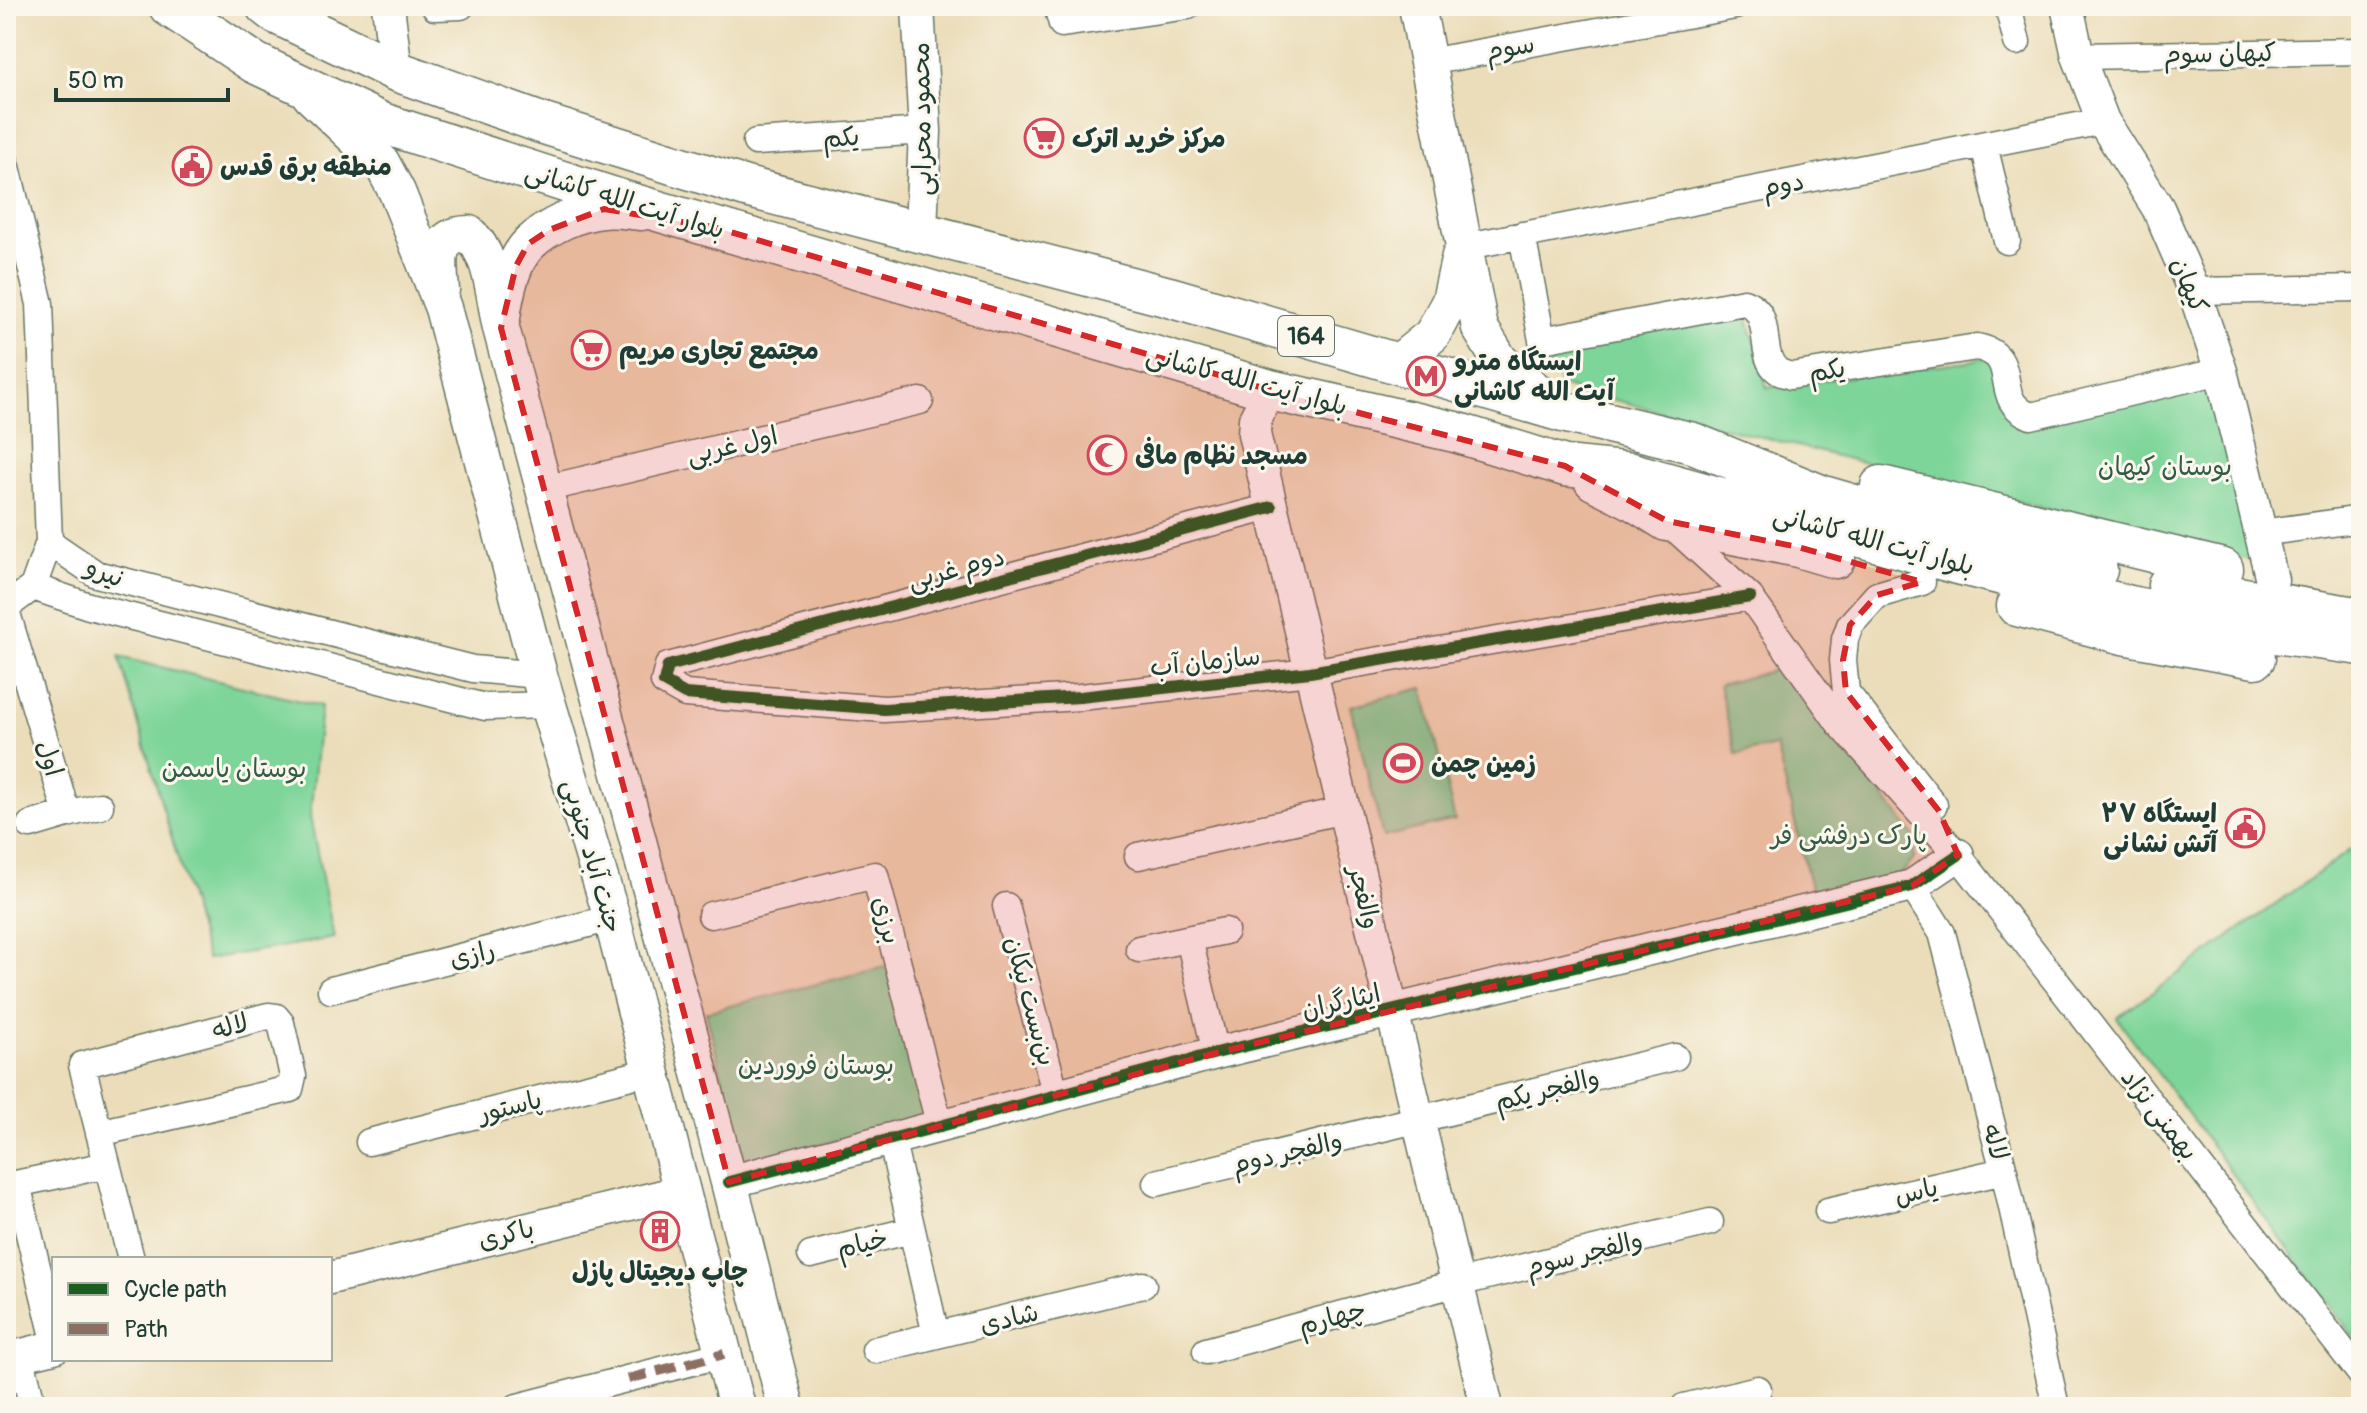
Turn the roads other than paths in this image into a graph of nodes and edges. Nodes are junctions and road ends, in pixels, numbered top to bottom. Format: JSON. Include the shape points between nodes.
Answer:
{"nodes":[{"id":1,"x":169,"y":6,"type":"edge"},
{"id":2,"x":266,"y":6,"type":"edge"},
{"id":3,"x":388,"y":6,"type":"edge"},
{"id":4,"x":918,"y":6,"type":"edge"},
{"id":5,"x":1188,"y":6,"type":"edge"},
{"id":6,"x":1417,"y":6,"type":"edge"},
{"id":7,"x":1735,"y":6,"type":"edge"},
{"id":8,"x":2008,"y":6,"type":"edge"},
{"id":9,"x":2067,"y":6,"type":"edge"},
{"id":10,"x":1059,"y":15,"type":"edge"},
{"id":11,"x":2017,"y":42,"type":"dead end"},
{"id":12,"x":2361,"y":51,"type":"edge"},
{"id":13,"x":2078,"y":56,"type":"junction"},
{"id":14,"x":1428,"y":62,"type":"junction"},
{"id":15,"x":396,"y":71,"type":"junction"},
{"id":16,"x":300,"y":85,"type":"junction"},
{"id":17,"x":2103,"y":121,"type":"junction"},
{"id":18,"x":925,"y":131,"type":"junction"},
{"id":19,"x":756,"y":142,"type":"dead end"},
{"id":20,"x":1984,"y":145,"type":"junction"},
{"id":21,"x":6,"y":163,"type":"edge"},
{"id":22,"x":713,"y":227,"type":"junction"},
{"id":23,"x":921,"y":231,"type":"junction"},
{"id":24,"x":1522,"y":235,"type":"junction"},
{"id":25,"x":2007,"y":241,"type":"dead end"},
{"id":26,"x":1463,"y":247,"type":"junction"},
{"id":27,"x":2361,"y":288,"type":"edge"},
{"id":28,"x":2194,"y":291,"type":"junction"},
{"id":29,"x":443,"y":308,"type":"junction"},
{"id":30,"x":501,"y":328,"type":"junction"},
{"id":31,"x":1399,"y":362,"type":"junction"},
{"id":32,"x":2221,"y":371,"type":"junction"},
{"id":33,"x":1270,"y":390,"type":"junction"},
{"id":34,"x":920,"y":401,"type":"dead end"},
{"id":35,"x":1563,"y":412,"type":"junction"},
{"id":36,"x":1693,"y":443,"type":"junction"},
{"id":37,"x":1565,"y":466,"type":"junction"},
{"id":38,"x":544,"y":489,"type":"junction"},
{"id":39,"x":1271,"y":507,"type":"junction"},
{"id":40,"x":2361,"y":519,"type":"edge"},
{"id":41,"x":1667,"y":521,"type":"junction"},
{"id":42,"x":2261,"y":533,"type":"junction"},
{"id":43,"x":49,"y":542,"type":"junction"},
{"id":44,"x":2272,"y":580,"type":"junction"},
{"id":45,"x":1922,"y":582,"type":"junction"},
{"id":46,"x":33,"y":587,"type":"junction"},
{"id":47,"x":2361,"y":593,"type":"edge"},
{"id":48,"x":1750,"y":597,"type":"junction"},
{"id":49,"x":6,"y":608,"type":"edge"},
{"id":50,"x":263,"y":617,"type":"junction"},
{"id":51,"x":2361,"y":618,"type":"edge"},
{"id":52,"x":2361,"y":645,"type":"edge"},
{"id":53,"x":257,"y":649,"type":"junction"},
{"id":54,"x":1310,"y":672,"type":"junction"},
{"id":55,"x":2361,"y":672,"type":"edge"},
{"id":56,"x":664,"y":682,"type":"joint"},
{"id":57,"x":543,"y":690,"type":"junction"},
{"id":58,"x":100,"y":806,"type":"dead end"},
{"id":59,"x":1344,"y":810,"type":"junction"},
{"id":60,"x":67,"y":814,"type":"junction"},
{"id":61,"x":30,"y":825,"type":"dead end"},
{"id":62,"x":1958,"y":855,"type":"junction"},
{"id":63,"x":1138,"y":856,"type":"dead end"},
{"id":64,"x":1912,"y":886,"type":"junction"},
{"id":65,"x":1006,"y":906,"type":"dead end"},
{"id":66,"x":711,"y":915,"type":"dead end"},
{"id":67,"x":612,"y":918,"type":"junction"},
{"id":68,"x":1225,"y":931,"type":"dead end"},
{"id":69,"x":1189,"y":939,"type":"junction"},
{"id":70,"x":1139,"y":949,"type":"dead end"},
{"id":71,"x":331,"y":990,"type":"dead end"},
{"id":72,"x":1392,"y":1012,"type":"junction"},
{"id":73,"x":1216,"y":1053,"type":"junction"},
{"id":74,"x":1675,"y":1057,"type":"dead end"},
{"id":75,"x":651,"y":1071,"type":"junction"},
{"id":76,"x":1056,"y":1096,"type":"junction"},
{"id":77,"x":1419,"y":1121,"type":"junction"},
{"id":78,"x":940,"y":1127,"type":"junction"},
{"id":79,"x":99,"y":1133,"type":"junction"},
{"id":80,"x":891,"y":1138,"type":"junction"},
{"id":81,"x":369,"y":1142,"type":"dead end"},
{"id":82,"x":107,"y":1165,"type":"junction"},
{"id":83,"x":2004,"y":1171,"type":"junction"},
{"id":84,"x":729,"y":1182,"type":"junction"},
{"id":85,"x":1156,"y":1183,"type":"dead end"},
{"id":86,"x":11,"y":1185,"type":"edge"},
{"id":87,"x":683,"y":1191,"type":"junction"},
{"id":88,"x":1828,"y":1211,"type":"dead end"},
{"id":89,"x":1710,"y":1222,"type":"dead end"},
{"id":90,"x":912,"y":1230,"type":"junction"},
{"id":91,"x":811,"y":1255,"type":"dead end"},
{"id":92,"x":130,"y":1257,"type":"edge"},
{"id":93,"x":332,"y":1278,"type":"edge"},
{"id":94,"x":1458,"y":1283,"type":"junction"},
{"id":95,"x":1143,"y":1285,"type":"dead end"},
{"id":96,"x":52,"y":1330,"type":"edge"},
{"id":97,"x":936,"y":1335,"type":"junction"},
{"id":98,"x":52,"y":1347,"type":"edge"},
{"id":99,"x":875,"y":1350,"type":"dead end"},
{"id":100,"x":1206,"y":1351,"type":"dead end"},
{"id":101,"x":724,"y":1354,"type":"junction"},
{"id":102,"x":13,"y":1357,"type":"edge"},
{"id":103,"x":2361,"y":1374,"type":"edge"},
{"id":104,"x":1758,"y":1389,"type":"dead end"},
{"id":105,"x":33,"y":1407,"type":"edge"},
{"id":106,"x":517,"y":1407,"type":"edge"},
{"id":107,"x":737,"y":1407,"type":"edge"},
{"id":108,"x":786,"y":1407,"type":"edge"},
{"id":109,"x":1487,"y":1407,"type":"edge"},
{"id":110,"x":1684,"y":1407,"type":"edge"},
{"id":111,"x":2056,"y":1407,"type":"edge"}],
"edges":[{"from":1,"to":16,"type":"main road","name":"بلوار آیت الله کاشانی","number":"164","via":[[255,63]]},
{"from":2,"to":15,"type":"main road","name":"بلوار آیت الله کاشانی","number":"164"},
{"from":3,"to":15,"type":"street"},
{"from":4,"to":18,"type":"street","name":"محمود محرابی"},
{"from":5,"to":10,"type":"street"},
{"from":6,"to":14,"type":"main road"},
{"from":7,"to":14,"type":"street","name":"سوم"},
{"from":8,"to":11,"type":"street"},
{"from":9,"to":13,"type":"street","name":"کیهان"},
{"from":12,"to":13,"type":"street","name":"کیهان سوم"},
{"from":13,"to":17,"type":"street","name":"کیهان"},
{"from":14,"to":26,"type":"main road"},
{"from":15,"to":23,"type":"main road","name":"بلوار آیت الله کاشانی","number":"164","via":[[746,187]]},
{"from":16,"to":22,"type":"main road","name":"بلوار آیت الله کاشانی","number":"164","via":[[395,128]]},
{"from":16,"to":29,"type":"main road","via":[[381,162]]},
{"from":17,"to":20,"type":"street","name":"دوم"},
{"from":17,"to":28,"type":"street","name":"کیهان","via":[[2158,208]]},
{"from":18,"to":19,"type":"street","name":"یکم"},
{"from":18,"to":23,"type":"street","name":"محمود محرابی"},
{"from":20,"to":24,"type":"street","name":"دوم"},
{"from":20,"to":25,"type":"street"},
{"from":21,"to":43,"type":"street","via":[[40,304]]},
{"from":22,"to":30,"type":"main road","via":[[604,209],[572,217],[528,244],[504,299]]},
{"from":22,"to":33,"type":"main road","name":"بلوار آیت الله کاشانی","number":"164"},
{"from":23,"to":31,"type":"main road","name":"بلوار آیت الله کاشانی","number":"164"},
{"from":24,"to":26,"type":"street","name":"دوم"},
{"from":24,"to":32,"type":"street","name":"یکم","via":[[1542,340],[1744,302],[1761,315],[1777,371],[1791,376],[1991,349],[2001,359],[2010,400],[2017,411],[2031,416]]},
{"from":26,"to":31,"type":"main road","via":[[1450,301],[1432,335]]},
{"from":26,"to":35,"type":"main road","via":[[1480,328],[1493,350]]},
{"from":27,"to":28,"type":"street"},
{"from":28,"to":32,"type":"street","name":"کیهان"},
{"from":29,"to":30,"type":"main road","name":"جنت آباد جنوبی","via":[[439,256],[445,242],[469,234],[485,257]]},
{"from":29,"to":57,"type":"main road","name":"جنت آباد جنوبی"},
{"from":30,"to":38,"type":"main road","name":"جنت آباد جنوبی"},
{"from":31,"to":35,"type":"main road","name":"بلوار آیت الله کاشانی","number":"164"},
{"from":32,"to":42,"type":"street","name":"کیهان"},
{"from":33,"to":37,"type":"main road","name":"بلوار آیت الله کاشانی","number":"164","via":[[1455,432]]},
{"from":33,"to":39,"type":"street","name":"والفجر","via":[[1255,419],[1254,434]]},
{"from":34,"to":38,"type":"street","name":"اول غربی"},
{"from":35,"to":36,"type":"main road","name":"بلوار آیت الله کاشانی","number":"164"},
{"from":36,"to":44,"type":"main road"},
{"from":36,"to":51,"type":"main road","name":"بلوار آیت الله کاشانی","number":"164","via":[[1823,496],[1933,528],[2124,577]]},
{"from":37,"to":41,"type":"main road"},
{"from":37,"to":52,"type":"main road","name":"بلوار آیت الله کاشانی","number":"164","via":[[1632,473],[2134,607]]},
{"from":38,"to":84,"type":"main road","name":"جنت آباد جنوبی"},
{"from":39,"to":54,"type":"street","name":"والفجر"},
{"from":39,"to":56,"type":"street","name":"دوم غربی","via":[[668,666]]},
{"from":40,"to":42,"type":"street"},
{"from":41,"to":45,"type":"main road","via":[[1798,547]]},
{"from":41,"to":48,"type":"street","name":"بهمنی نژاد"},
{"from":42,"to":44,"type":"street","name":"کیهان"},
{"from":43,"to":46,"type":"street"},
{"from":43,"to":50,"type":"street","name":"نیرو","via":[[96,574]]},
{"from":44,"to":47,"type":"main road"},
{"from":45,"to":55,"type":"main road","via":[[2123,634]]},
{"from":45,"to":62,"type":"street","name":"بهمنی نژاد","via":[[1877,595],[1850,625],[1843,660],[1846,692],[1939,811]]},
{"from":46,"to":49,"type":"street"},
{"from":46,"to":53,"type":"street","name":"نیرو"},
{"from":48,"to":54,"type":"street","name":"سازمان آب"},
{"from":48,"to":62,"type":"street","name":"بهمنی نژاد","via":[[1839,723]]},
{"from":49,"to":60,"type":"street","name":"اول"},
{"from":50,"to":53,"type":"street"},
{"from":50,"to":57,"type":"street","name":"نیرو"},
{"from":53,"to":57,"type":"street","name":"نیرو","via":[[485,707]]},
{"from":54,"to":56,"type":"street","name":"سازمان آب","via":[[1080,697],[884,709],[685,694]]},
{"from":54,"to":59,"type":"street","name":"والفجر"},
{"from":57,"to":67,"type":"main road","name":"جنت آباد جنوبی"},
{"from":58,"to":60,"type":"street"},
{"from":59,"to":63,"type":"street"},
{"from":59,"to":72,"type":"street","name":"والفجر"},
{"from":60,"to":61,"type":"street"},
{"from":62,"to":64,"type":"street","name":"ایثارگران"},
{"from":62,"to":103,"type":"street","name":"بهمنی نژاد"},
{"from":64,"to":72,"type":"street","name":"ایثارگران"},
{"from":64,"to":83,"type":"street","name":"لاله","via":[[1942,933]]},
{"from":65,"to":76,"type":"street","name":"بن‌بست نیکان"},
{"from":66,"to":78,"type":"street","name":"برزی","via":[[875,875]]},
{"from":67,"to":71,"type":"street","name":"رازی"},
{"from":67,"to":75,"type":"main road","name":"جنت آباد جنوبی"},
{"from":68,"to":69,"type":"street"},
{"from":69,"to":70,"type":"street"},
{"from":69,"to":73,"type":"street"},
{"from":72,"to":73,"type":"street","name":"ایثارگران"},
{"from":72,"to":77,"type":"street","name":"والفجر"},
{"from":73,"to":76,"type":"street","name":"ایثارگران"},
{"from":74,"to":77,"type":"street","name":"والفجر یکم"},
{"from":75,"to":81,"type":"street","name":"پاستور"},
{"from":75,"to":87,"type":"main road","name":"جنت آباد جنوبی"},
{"from":76,"to":78,"type":"street","name":"ایثارگران"},
{"from":77,"to":85,"type":"street","name":"والفجر دوم"},
{"from":77,"to":94,"type":"street","name":"والفجر"},
{"from":78,"to":80,"type":"street","name":"ایثارگران"},
{"from":79,"to":79,"type":"street","name":"لاله","via":[[290,1089],[293,1076],[281,1023],[268,1016],[82,1065]]},
{"from":79,"to":82,"type":"street","name":"لاله"},
{"from":80,"to":84,"type":"street","name":"ایثارگران"},
{"from":80,"to":90,"type":"street"},
{"from":82,"to":86,"type":"street"},
{"from":82,"to":92,"type":"street","name":"لاله"},
{"from":83,"to":88,"type":"street","name":"یاس"},
{"from":83,"to":111,"type":"street","name":"لاله"},
{"from":84,"to":108,"type":"main road","name":"جنت آباد جنوبی"},
{"from":86,"to":96,"type":"street"},
{"from":87,"to":93,"type":"street","name":"باکری"},
{"from":87,"to":101,"type":"main road","name":"جنت آباد جنوبی"},
{"from":89,"to":94,"type":"street","name":"والفجر سوم"},
{"from":90,"to":91,"type":"street","name":"خیام"},
{"from":90,"to":97,"type":"street"},
{"from":94,"to":100,"type":"street","name":"چهارم"},
{"from":94,"to":109,"type":"street","name":"والفجر"},
{"from":95,"to":97,"type":"street","name":"شادی"},
{"from":97,"to":99,"type":"street","name":"شادی"},
{"from":98,"to":102,"type":"street"},
{"from":101,"to":106,"type":"street"},
{"from":101,"to":107,"type":"main road","name":"جنت آباد جنوبی"},
{"from":102,"to":105,"type":"street"},
{"from":104,"to":110,"type":"street"}]}
